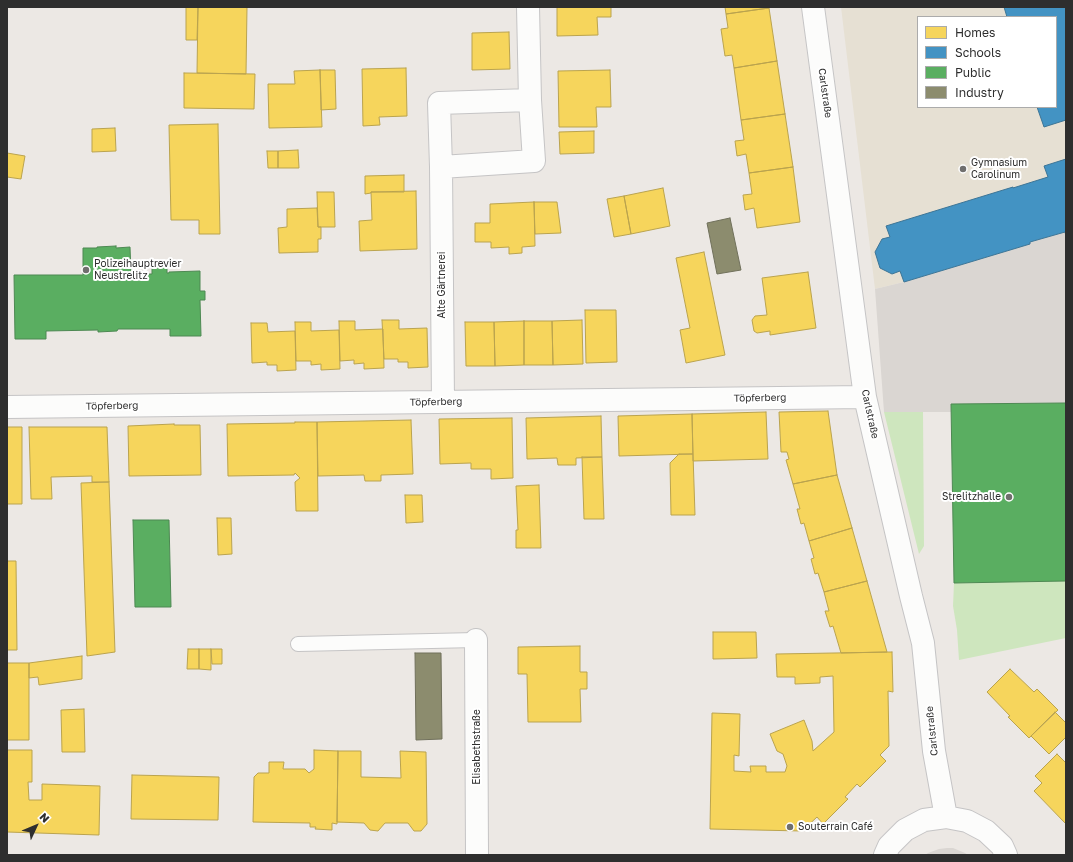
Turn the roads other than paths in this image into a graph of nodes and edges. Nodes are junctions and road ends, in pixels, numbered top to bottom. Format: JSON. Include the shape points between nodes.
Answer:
{"nodes":[{"id":1,"x":528,"y":7,"type":"edge"},
{"id":2,"x":813,"y":7,"type":"edge"},
{"id":3,"x":530,"y":100,"type":"junction"},
{"id":4,"x":441,"y":167,"type":"junction"},
{"id":5,"x":865,"y":397,"type":"junction"},
{"id":6,"x":443,"y":402,"type":"junction"},
{"id":7,"x":7,"y":407,"type":"edge"},
{"id":8,"x":476,"y":640,"type":"joint"},
{"id":9,"x":298,"y":644,"type":"dead end"},
{"id":10,"x":946,"y":817,"type":"junction"},
{"id":11,"x":477,"y":855,"type":"edge"},
{"id":12,"x":885,"y":855,"type":"edge"},
{"id":13,"x":1006,"y":855,"type":"edge"}],
"edges":[{"from":1,"to":3,"type":"street"},
{"from":2,"to":5,"type":"street","name":"Carlstraße"},
{"from":3,"to":4,"type":"street","via":[[534,161]]},
{"from":3,"to":4,"type":"street","name":"Alte Gärtnerei","via":[[439,103]]},
{"from":4,"to":6,"type":"street","name":"Alte Gärtnerei"},
{"from":5,"to":6,"type":"street","name":"Töpferberg"},
{"from":5,"to":10,"type":"street","name":"Carlstraße","via":[[923,643],[934,751]]},
{"from":6,"to":7,"type":"street","name":"Töpferberg"},
{"from":8,"to":9,"type":"lane"},
{"from":8,"to":11,"type":"street","name":"Elisabethstraße"},
{"from":10,"to":12,"type":"street","via":[[924,820],[905,830]]},
{"from":10,"to":13,"type":"street","via":[[967,820],[986,831],[1002,846]]}]}
